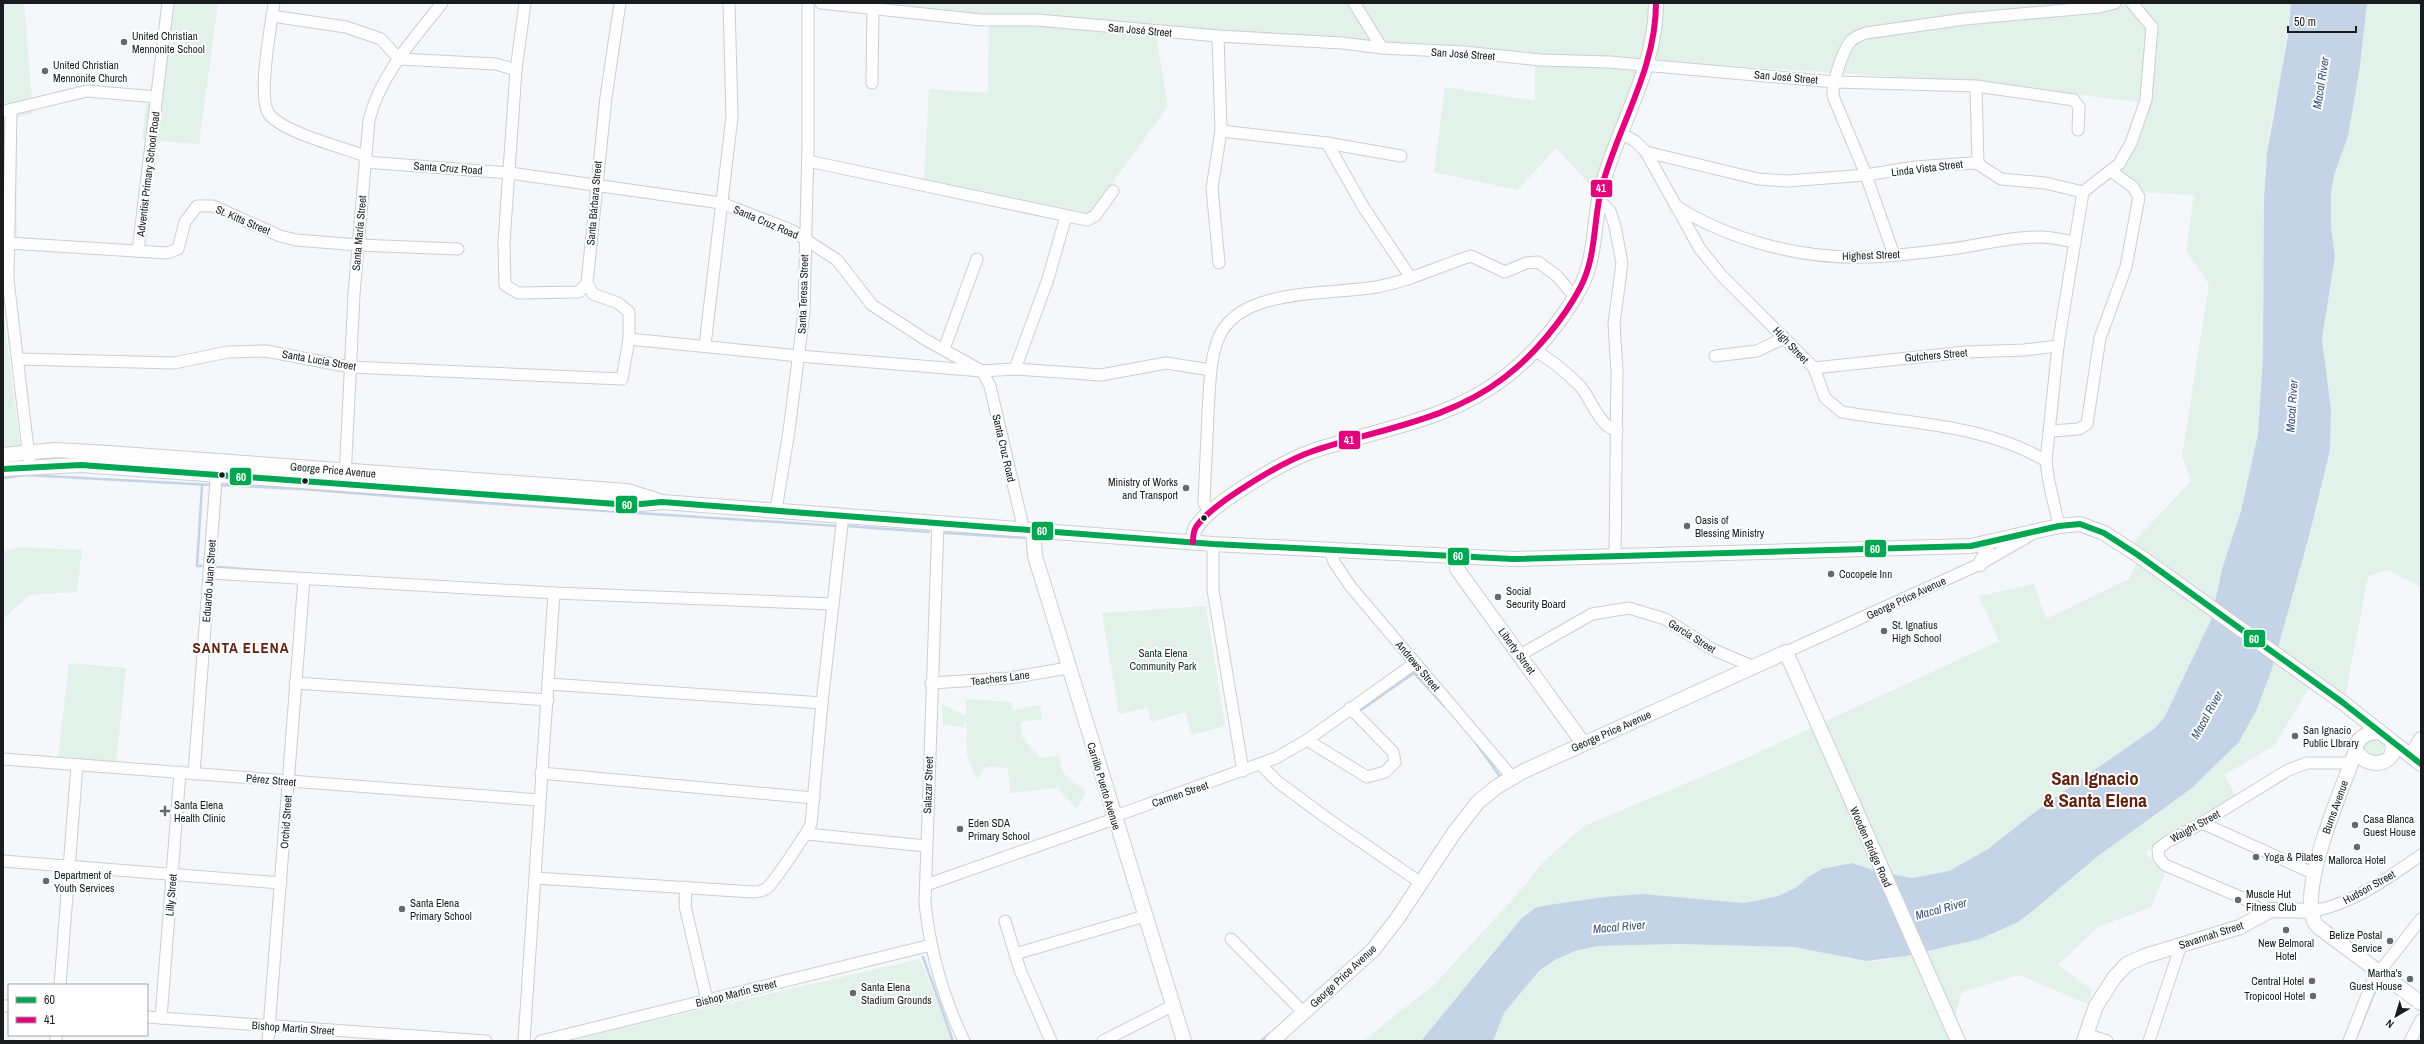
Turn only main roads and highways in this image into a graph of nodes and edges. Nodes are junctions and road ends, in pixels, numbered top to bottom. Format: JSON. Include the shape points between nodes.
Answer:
{"nodes":[{"id":1,"x":1656,"y":3,"type":"edge"},
{"id":2,"x":3,"y":455,"type":"edge"},
{"id":3,"x":30,"y":460,"type":"junction"},
{"id":4,"x":3,"y":468,"type":"edge"},
{"id":5,"x":345,"y":478,"type":"junction"},
{"id":6,"x":1033,"y":530,"type":"junction"},
{"id":7,"x":1193,"y":542,"type":"junction"},
{"id":8,"x":1981,"y":544,"type":"junction"},
{"id":9,"x":1457,"y":557,"type":"junction"},
{"id":10,"x":1980,"y":564,"type":"road end"},
{"id":11,"x":1786,"y":652,"type":"joint"},
{"id":12,"x":2379,"y":732,"type":"junction"},
{"id":13,"x":2421,"y":739,"type":"edge"},
{"id":14,"x":2393,"y":742,"type":"junction"},
{"id":15,"x":1583,"y":743,"type":"junction"},
{"id":16,"x":2354,"y":757,"type":"junction"},
{"id":17,"x":2416,"y":760,"type":"edge"},
{"id":18,"x":1118,"y":817,"type":"junction"},
{"id":19,"x":2314,"y":881,"type":"junction"},
{"id":20,"x":2291,"y":910,"type":"junction"},
{"id":21,"x":2313,"y":911,"type":"junction"},
{"id":22,"x":2421,"y":1003,"type":"edge"},
{"id":23,"x":2085,"y":1038,"type":"edge"},
{"id":24,"x":1184,"y":1041,"type":"edge"},
{"id":25,"x":1192,"y":1041,"type":"edge"},
{"id":26,"x":1272,"y":1041,"type":"edge"},
{"id":27,"x":1958,"y":1041,"type":"edge"}],
"edges":[{"from":1,"to":7,"type":"main road","via":[[1647,65],[1609,165],[1599,200],[1586,276],[1575,297],[1533,350],[1504,378],[1474,396],[1414,422],[1300,456],[1259,478],[1210,514],[1194,530]]},
{"from":2,"to":3,"type":"main road","name":"George Price Avenue"},
{"from":3,"to":4,"type":"main road","name":"George Price Avenue"},
{"from":3,"to":5,"type":"main road","name":"George Price Avenue","via":[[216,475]]},
{"from":3,"to":5,"type":"main road","name":"George Price Avenue","via":[[78,451],[217,460]]},
{"from":5,"to":6,"type":"main road","name":"George Price Avenue","via":[[627,491],[662,502]]},
{"from":6,"to":7,"type":"main road","name":"George Price Avenue"},
{"from":6,"to":18,"type":"main road","name":"Carrillo Puerto Avenue","via":[[1043,555]]},
{"from":6,"to":18,"type":"main road","name":"Carrillo Puerto Avenue","via":[[1035,556],[1068,668]]},
{"from":7,"to":9,"type":"main road","name":"George Price Avenue"},
{"from":8,"to":9,"type":"main road","name":"George Price Avenue","via":[[1615,558]]},
{"from":8,"to":10,"type":"main road","via":[[1987,552]]},
{"from":8,"to":12,"type":"main road","name":"George Price Avenue","via":[[2059,526],[2080,524],[2096,529],[2150,564],[2342,702]]},
{"from":9,"to":15,"type":"main road","name":"Liberty Street","via":[[1457,569]]},
{"from":11,"to":15,"type":"main road","name":"George Price Avenue"},
{"from":11,"to":27,"type":"main road","name":"Wooden Bridge Road"},
{"from":12,"to":14,"type":"main road"},
{"from":12,"to":16,"type":"main road","via":[[2369,733],[2360,738]]},
{"from":13,"to":17,"type":"main road"},
{"from":14,"to":16,"type":"main road","via":[[2392,755],[2379,763]]},
{"from":14,"to":17,"type":"main road"},
{"from":15,"to":26,"type":"main road","name":"George Price Avenue","via":[[1512,777],[1487,793],[1466,816],[1373,950]]},
{"from":16,"to":19,"type":"main road","name":"Burns Avenue","via":[[2324,836]]},
{"from":18,"to":24,"type":"main road","name":"Carrillo Puerto Avenue","via":[[1145,916]]},
{"from":18,"to":25,"type":"main road","name":"Carrillo Puerto Avenue"},
{"from":19,"to":20,"type":"main road","name":"Burns Avenue","via":[[2307,897]]},
{"from":19,"to":21,"type":"main road","name":"Burns Avenue"},
{"from":20,"to":21,"type":"main road","name":"Savannah Street"},
{"from":20,"to":23,"type":"main road","name":"Savannah Street","via":[[2278,908],[2240,927],[2127,964],[2114,978],[2096,1006]]},
{"from":21,"to":22,"type":"main road","via":[[2318,927]]}]}
